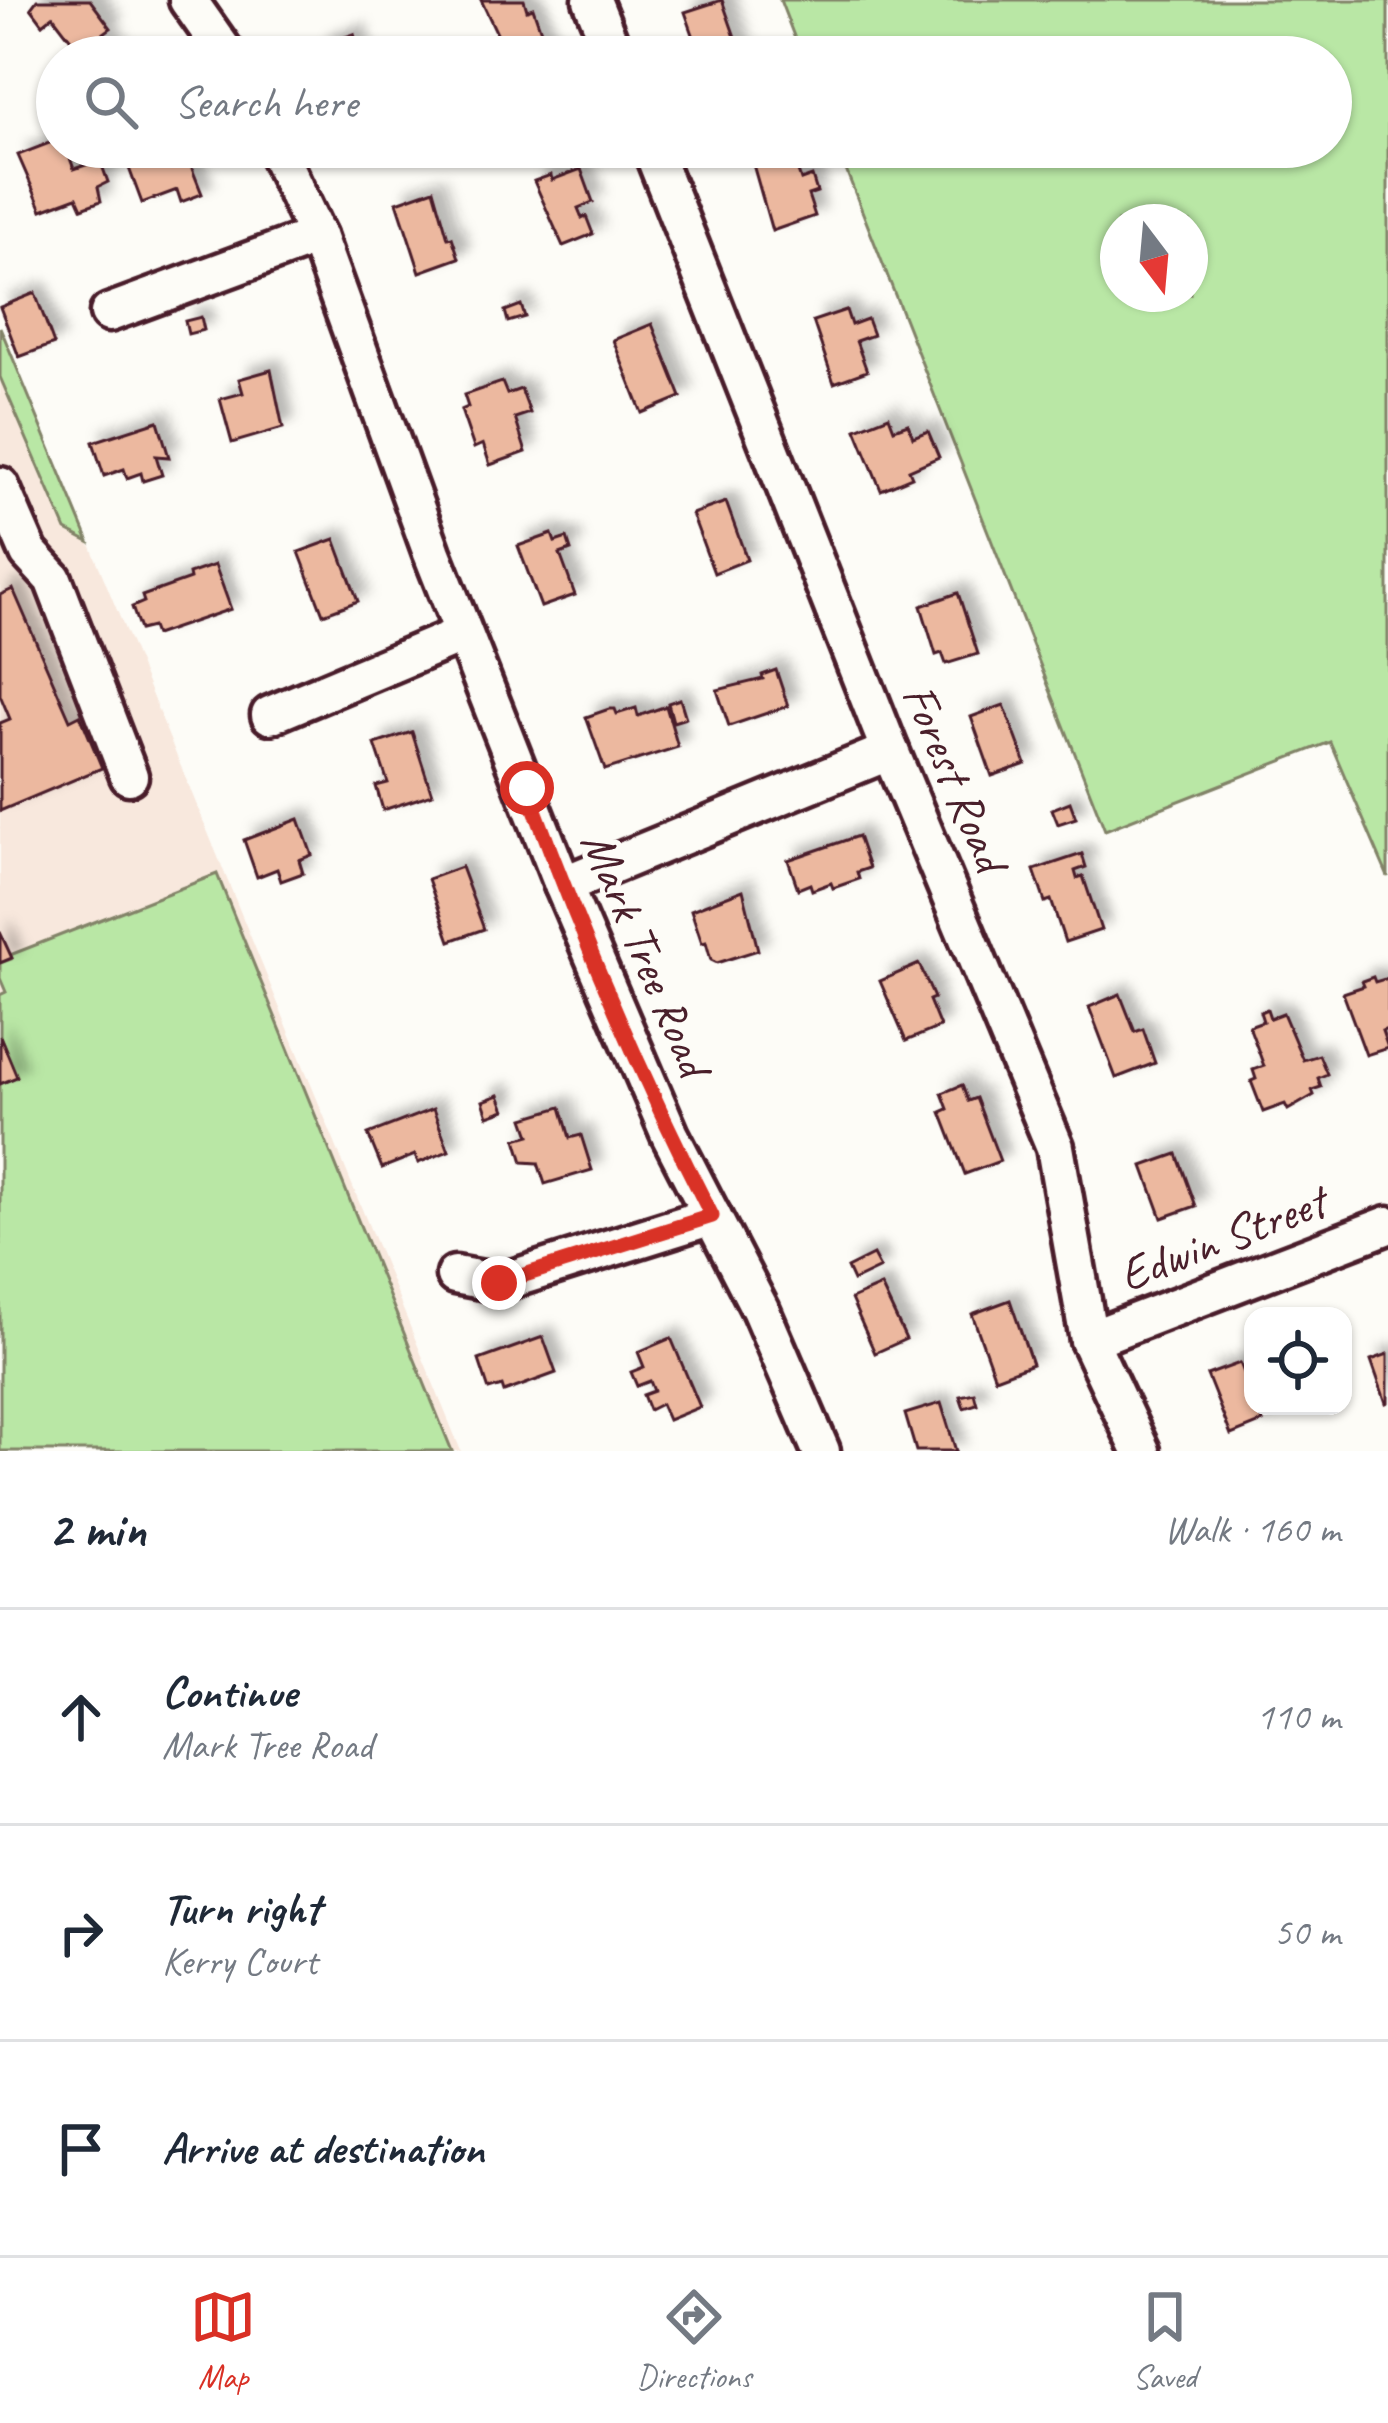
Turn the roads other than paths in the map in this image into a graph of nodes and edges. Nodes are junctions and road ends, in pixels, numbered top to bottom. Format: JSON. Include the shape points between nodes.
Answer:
{"nodes":[{"id":1,"x":188,"y":0,"type":"edge"},
{"id":2,"x":592,"y":0,"type":"edge"},
{"id":3,"x":213,"y":36,"type":"edge"},
{"id":4,"x":607,"y":36,"type":"edge"},
{"id":5,"x":285,"y":168,"type":"edge"},
{"id":6,"x":659,"y":168,"type":"edge"},
{"id":7,"x":316,"y":236,"type":"junction"},
{"id":8,"x":109,"y":313,"type":"dead end"},
{"id":9,"x":0,"y":486,"type":"edge"},
{"id":10,"x":464,"y":634,"type":"junction"},
{"id":11,"x":270,"y":715,"type":"dead end"},
{"id":12,"x":890,"y":751,"type":"junction"},
{"id":13,"x":129,"y":776,"type":"dead end"},
{"id":14,"x":563,"y":885,"type":"junction"},
{"id":15,"x":712,"y":1216,"type":"junction"},
{"id":16,"x":1388,"y":1225,"type":"edge"},
{"id":17,"x":455,"y":1274,"type":"dead end"},
{"id":18,"x":1090,"y":1340,"type":"junction"},
{"id":19,"x":821,"y":1451,"type":"edge"},
{"id":20,"x":1141,"y":1451,"type":"edge"}],
"edges":[{"from":1,"to":3,"type":"street"},
{"from":2,"to":4,"type":"street"},
{"from":5,"to":7,"type":"street","name":"Mark Tree Road"},
{"from":6,"to":12,"type":"street","name":"Forest Road"},
{"from":7,"to":8,"type":"street"},
{"from":7,"to":10,"type":"street","name":"Mark Tree Road"},
{"from":9,"to":13,"type":"street","via":[[28,553],[53,579]]},
{"from":10,"to":11,"type":"street"},
{"from":10,"to":14,"type":"street","name":"Mark Tree Road"},
{"from":12,"to":14,"type":"street"},
{"from":12,"to":18,"type":"street","name":"Forest Road","via":[[1055,1147]]},
{"from":14,"to":15,"type":"street","name":"Mark Tree Road"},
{"from":15,"to":17,"type":"street","via":[[499,1283]]},
{"from":15,"to":19,"type":"street","name":"Mark Tree Road"},
{"from":16,"to":18,"type":"street","name":"Edwin Street"},
{"from":18,"to":20,"type":"street","name":"Forest Road"}]}
